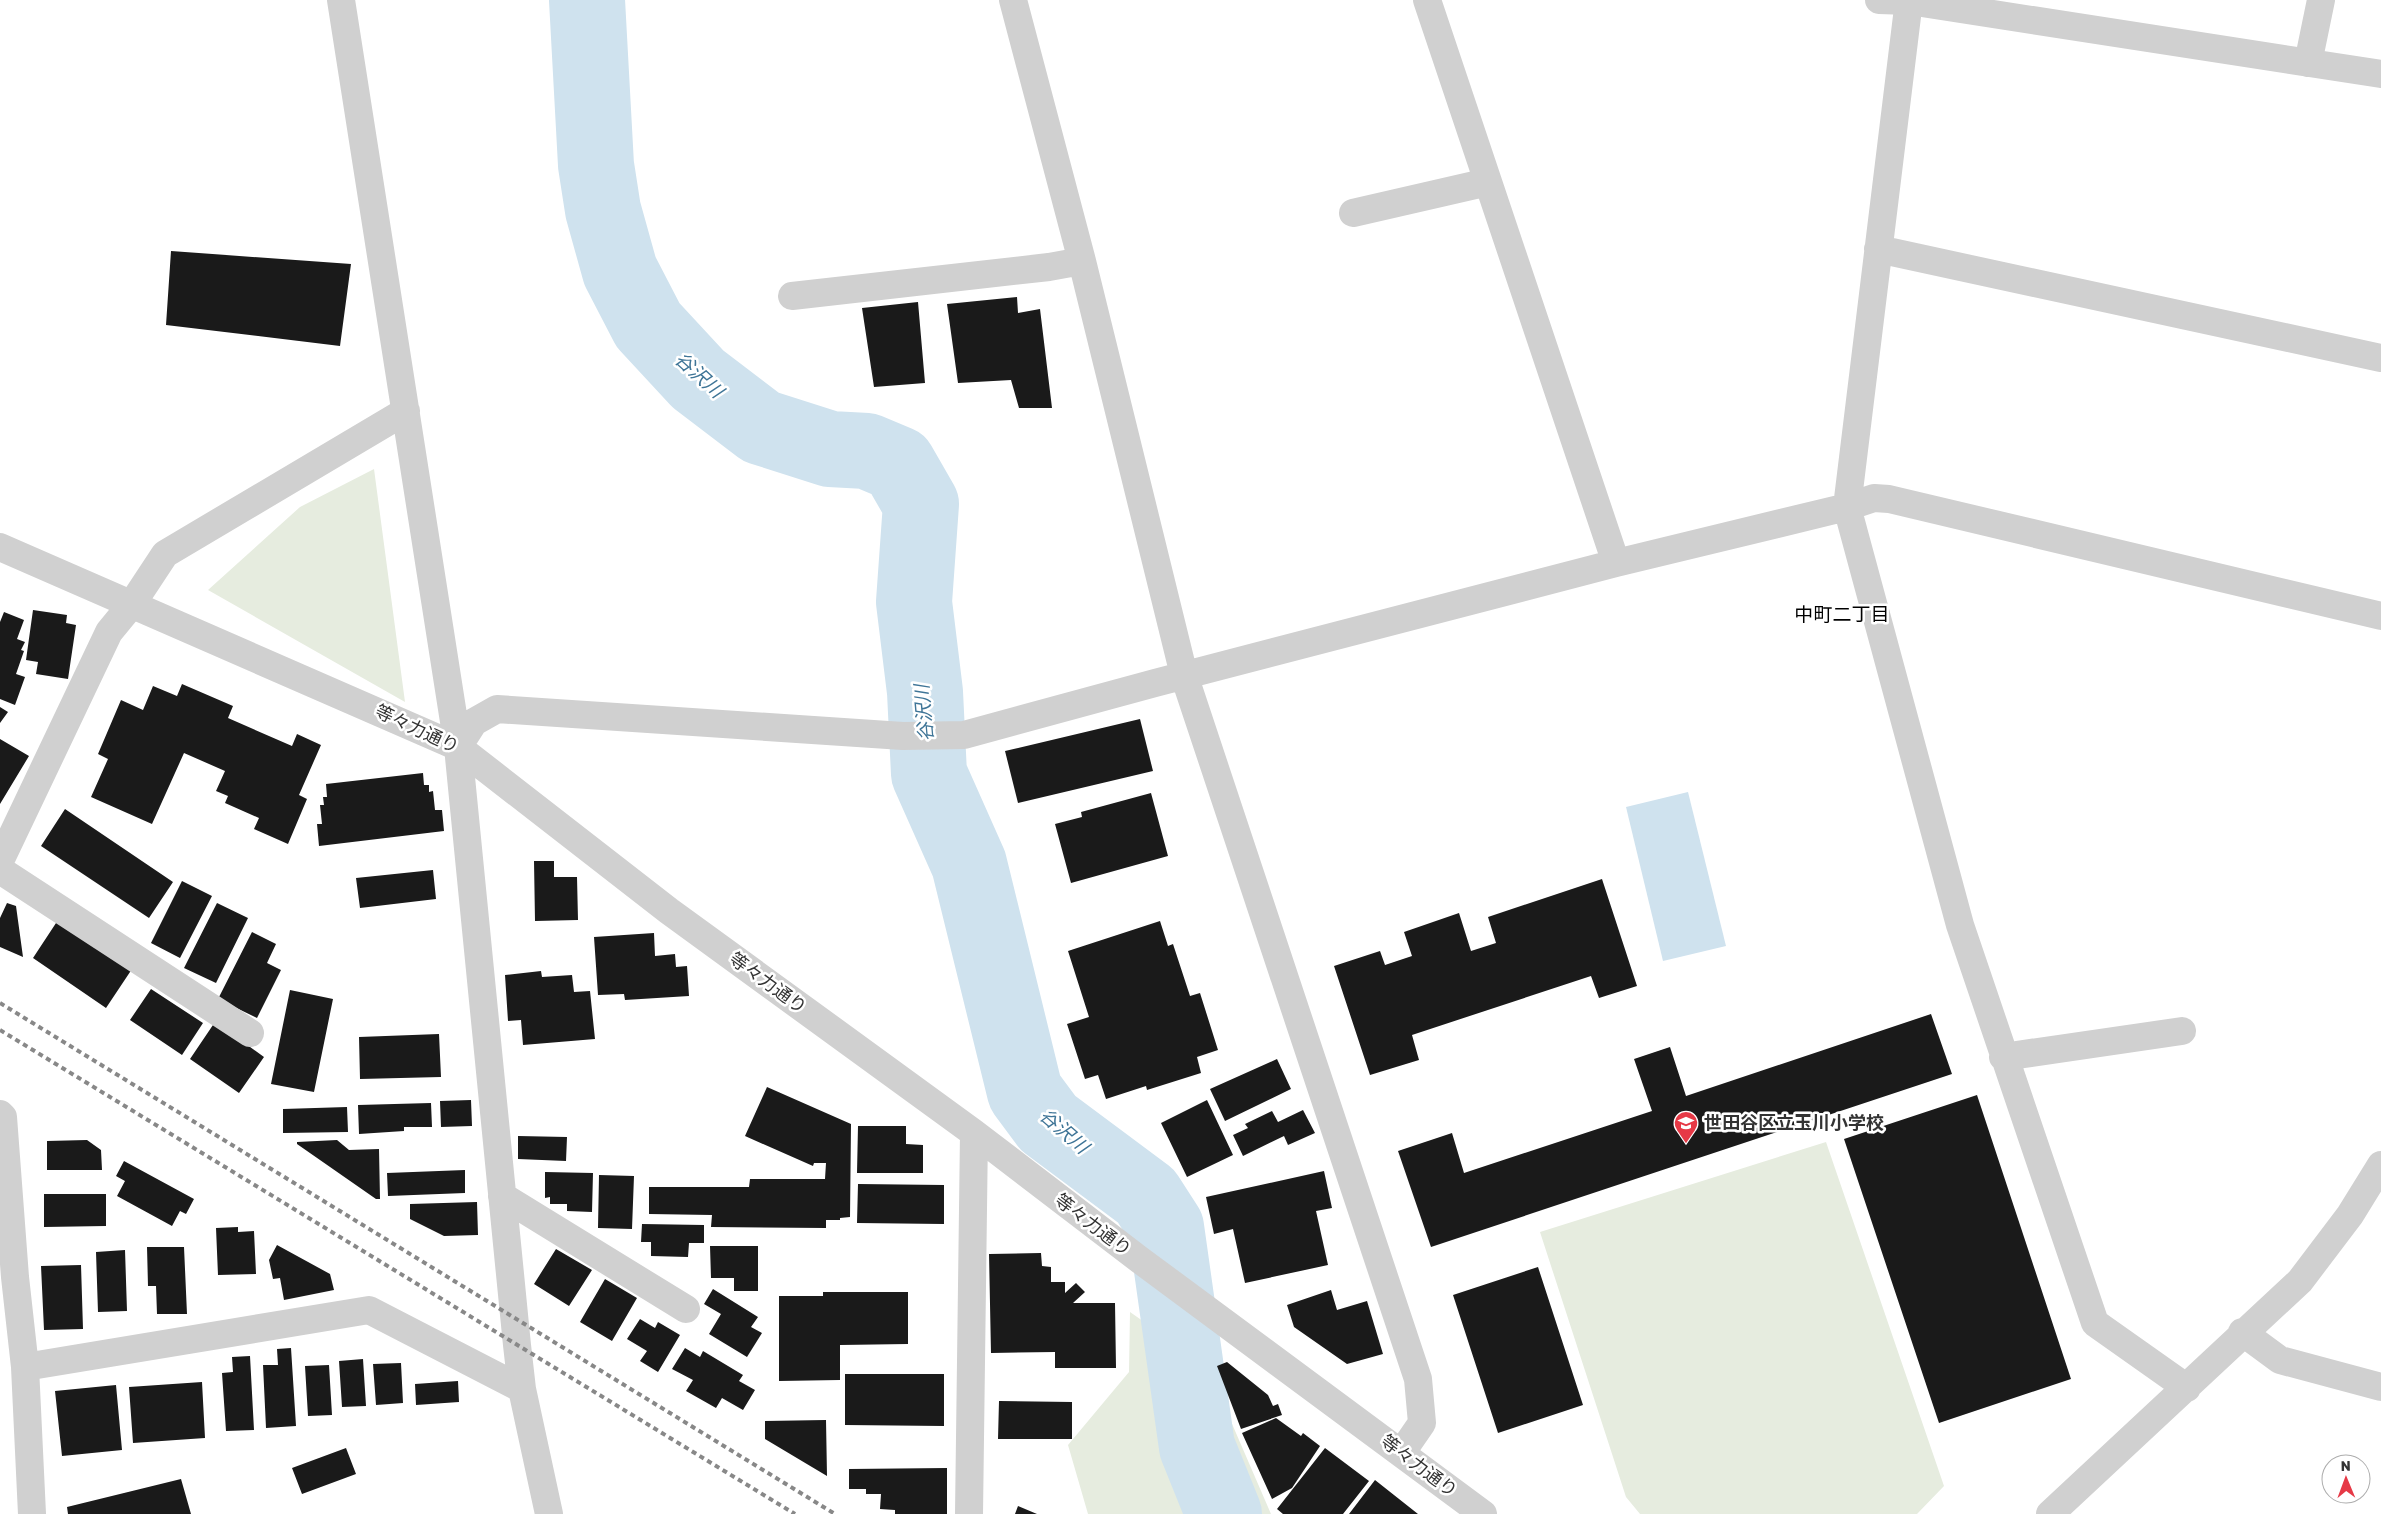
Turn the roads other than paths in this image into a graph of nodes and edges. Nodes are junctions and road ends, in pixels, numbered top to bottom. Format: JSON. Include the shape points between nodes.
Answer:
{"nodes":[{"id":1,"x":340,"y":0,"type":"edge"},
{"id":2,"x":1013,"y":0,"type":"edge"},
{"id":3,"x":1427,"y":0,"type":"edge"},
{"id":4,"x":1879,"y":0,"type":"edge"},
{"id":5,"x":1909,"y":0,"type":"edge"},
{"id":6,"x":2321,"y":0,"type":"edge"},
{"id":7,"x":2308,"y":63,"type":"junction"},
{"id":8,"x":2381,"y":74,"type":"edge"},
{"id":9,"x":1488,"y":182,"type":"junction"},
{"id":10,"x":1353,"y":213,"type":"dead end"},
{"id":11,"x":1878,"y":250,"type":"junction"},
{"id":12,"x":1082,"y":261,"type":"junction"},
{"id":13,"x":792,"y":296,"type":"dead end"},
{"id":14,"x":2381,"y":358,"type":"edge"},
{"id":15,"x":406,"y":411,"type":"junction"},
{"id":16,"x":1847,"y":507,"type":"junction"},
{"id":17,"x":0,"y":547,"type":"edge"},
{"id":18,"x":1616,"y":563,"type":"junction"},
{"id":19,"x":132,"y":604,"type":"junction"},
{"id":20,"x":2381,"y":616,"type":"edge"},
{"id":21,"x":1184,"y":675,"type":"junction"},
{"id":22,"x":458,"y":747,"type":"junction"},
{"id":23,"x":0,"y":861,"type":"edge"},
{"id":24,"x":0,"y":870,"type":"edge"},
{"id":25,"x":2182,"y":1031,"type":"dead end"},
{"id":26,"x":250,"y":1033,"type":"dead end"},
{"id":27,"x":2003,"y":1057,"type":"junction"},
{"id":28,"x":0,"y":1114,"type":"edge"},
{"id":29,"x":974,"y":1133,"type":"junction"},
{"id":30,"x":2381,"y":1165,"type":"edge"},
{"id":31,"x":502,"y":1196,"type":"junction"},
{"id":32,"x":8,"y":1277,"type":"edge"},
{"id":33,"x":686,"y":1309,"type":"dead end"},
{"id":34,"x":2242,"y":1332,"type":"junction"},
{"id":35,"x":25,"y":1367,"type":"junction"},
{"id":36,"x":2381,"y":1387,"type":"edge"},
{"id":37,"x":2187,"y":1388,"type":"junction"},
{"id":38,"x":522,"y":1389,"type":"junction"},
{"id":39,"x":1402,"y":1452,"type":"junction"},
{"id":40,"x":32,"y":1514,"type":"edge"},
{"id":41,"x":549,"y":1514,"type":"edge"},
{"id":42,"x":969,"y":1514,"type":"edge"},
{"id":43,"x":1483,"y":1514,"type":"edge"},
{"id":44,"x":2050,"y":1514,"type":"edge"}],
"edges":[{"from":1,"to":15,"type":"street"},
{"from":2,"to":12,"type":"street"},
{"from":3,"to":9,"type":"street"},
{"from":4,"to":5,"type":"street"},
{"from":5,"to":7,"type":"street"},
{"from":5,"to":11,"type":"street"},
{"from":6,"to":7,"type":"street"},
{"from":7,"to":8,"type":"street"},
{"from":9,"to":10,"type":"street"},
{"from":9,"to":18,"type":"street"},
{"from":11,"to":14,"type":"street"},
{"from":11,"to":16,"type":"street"},
{"from":12,"to":13,"type":"street","via":[[1049,268]]},
{"from":12,"to":21,"type":"street"},
{"from":15,"to":19,"type":"street","via":[[165,554]]},
{"from":15,"to":22,"type":"street"},
{"from":16,"to":18,"type":"street"},
{"from":16,"to":20,"type":"street","via":[[1874,498],[1889,499]]},
{"from":16,"to":27,"type":"street","via":[[1960,925]]},
{"from":17,"to":19,"type":"street","name":"等々力通り"},
{"from":18,"to":21,"type":"street"},
{"from":19,"to":22,"type":"street","name":"等々力通り"},
{"from":19,"to":23,"type":"street","via":[[109,632]]},
{"from":21,"to":22,"type":"street","via":[[964,735],[903,736],[497,709],[474,722]]},
{"from":21,"to":39,"type":"street","via":[[1418,1379],[1422,1424]]},
{"from":22,"to":29,"type":"street","name":"等々力通り","via":[[669,911]]},
{"from":22,"to":31,"type":"street"},
{"from":24,"to":26,"type":"street"},
{"from":25,"to":27,"type":"street"},
{"from":27,"to":37,"type":"street","via":[[2095,1323]]},
{"from":28,"to":32,"type":"street","via":[[3,1117]]},
{"from":29,"to":39,"type":"street","name":"等々力通り","via":[[1140,1260]]},
{"from":29,"to":42,"type":"street"},
{"from":30,"to":34,"type":"street","via":[[2350,1215],[2300,1280]]},
{"from":31,"to":33,"type":"street"},
{"from":31,"to":38,"type":"street"},
{"from":32,"to":35,"type":"street"},
{"from":34,"to":36,"type":"street","via":[[2280,1360]]},
{"from":34,"to":37,"type":"street"},
{"from":35,"to":38,"type":"street","via":[[368,1310]]},
{"from":35,"to":40,"type":"street"},
{"from":37,"to":44,"type":"street"},
{"from":38,"to":41,"type":"street"},
{"from":39,"to":43,"type":"street","name":"等々力通り"}]}
